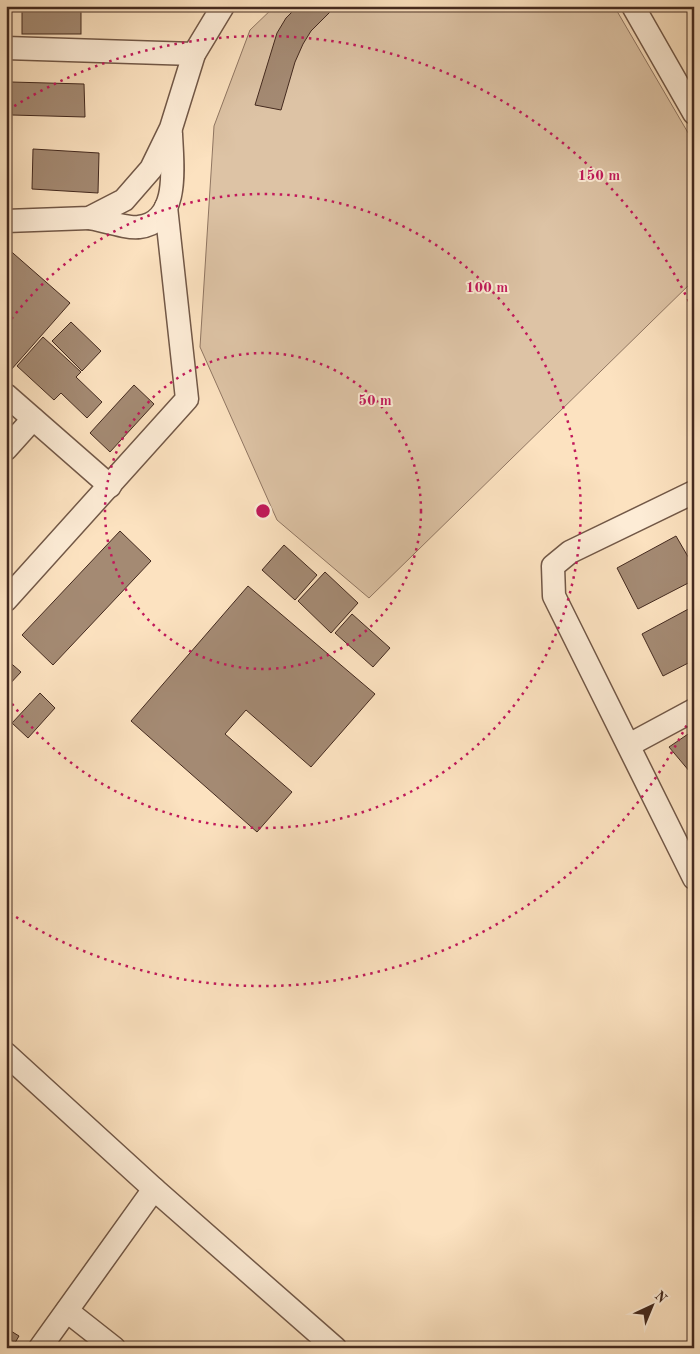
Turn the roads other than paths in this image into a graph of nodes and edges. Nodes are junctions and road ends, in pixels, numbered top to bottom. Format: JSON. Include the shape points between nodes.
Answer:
{"nodes":[{"id":1,"x":223,"y":6,"type":"edge"},
{"id":2,"x":633,"y":6,"type":"edge"},
{"id":3,"x":6,"y":48,"type":"edge"},
{"id":4,"x":194,"y":54,"type":"junction"},
{"id":5,"x":694,"y":113,"type":"edge"},
{"id":6,"x":171,"y":128,"type":"junction"},
{"id":7,"x":166,"y":207,"type":"junction"},
{"id":8,"x":89,"y":218,"type":"junction"},
{"id":9,"x":6,"y":221,"type":"edge"},
{"id":10,"x":6,"y":395,"type":"edge"},
{"id":11,"x":33,"y":419,"type":"junction"},
{"id":12,"x":6,"y":449,"type":"edge"},
{"id":13,"x":110,"y":486,"type":"junction"},
{"id":14,"x":694,"y":492,"type":"edge"},
{"id":15,"x":6,"y":600,"type":"edge"},
{"id":16,"x":694,"y":710,"type":"edge"},
{"id":17,"x":629,"y":745,"type":"junction"},
{"id":18,"x":692,"y":872,"type":"edge"},
{"id":19,"x":6,"y":1054,"type":"edge"},
{"id":20,"x":154,"y":1189,"type":"junction"},
{"id":21,"x":67,"y":1311,"type":"junction"},
{"id":22,"x":40,"y":1348,"type":"edge"},
{"id":23,"x":114,"y":1348,"type":"edge"},
{"id":24,"x":335,"y":1348,"type":"edge"}],
"edges":[{"from":1,"to":4,"type":"lane"},
{"from":2,"to":5,"type":"lane"},
{"from":3,"to":4,"type":"lane"},
{"from":4,"to":6,"type":"lane"},
{"from":6,"to":7,"type":"lane","via":[[172,194]]},
{"from":6,"to":8,"type":"lane","via":[[152,169],[124,200]]},
{"from":7,"to":8,"type":"lane","via":[[154,222],[138,228]]},
{"from":7,"to":13,"type":"lane","via":[[187,399]]},
{"from":8,"to":9,"type":"lane"},
{"from":10,"to":11,"type":"lane"},
{"from":11,"to":12,"type":"lane"},
{"from":11,"to":13,"type":"lane"},
{"from":13,"to":15,"type":"lane"},
{"from":14,"to":17,"type":"lane","via":[[570,552],[553,566],[554,596]]},
{"from":16,"to":17,"type":"lane"},
{"from":17,"to":18,"type":"lane"},
{"from":19,"to":20,"type":"lane"},
{"from":20,"to":21,"type":"lane"},
{"from":20,"to":24,"type":"lane"},
{"from":21,"to":22,"type":"lane"},
{"from":21,"to":23,"type":"lane"}]}
